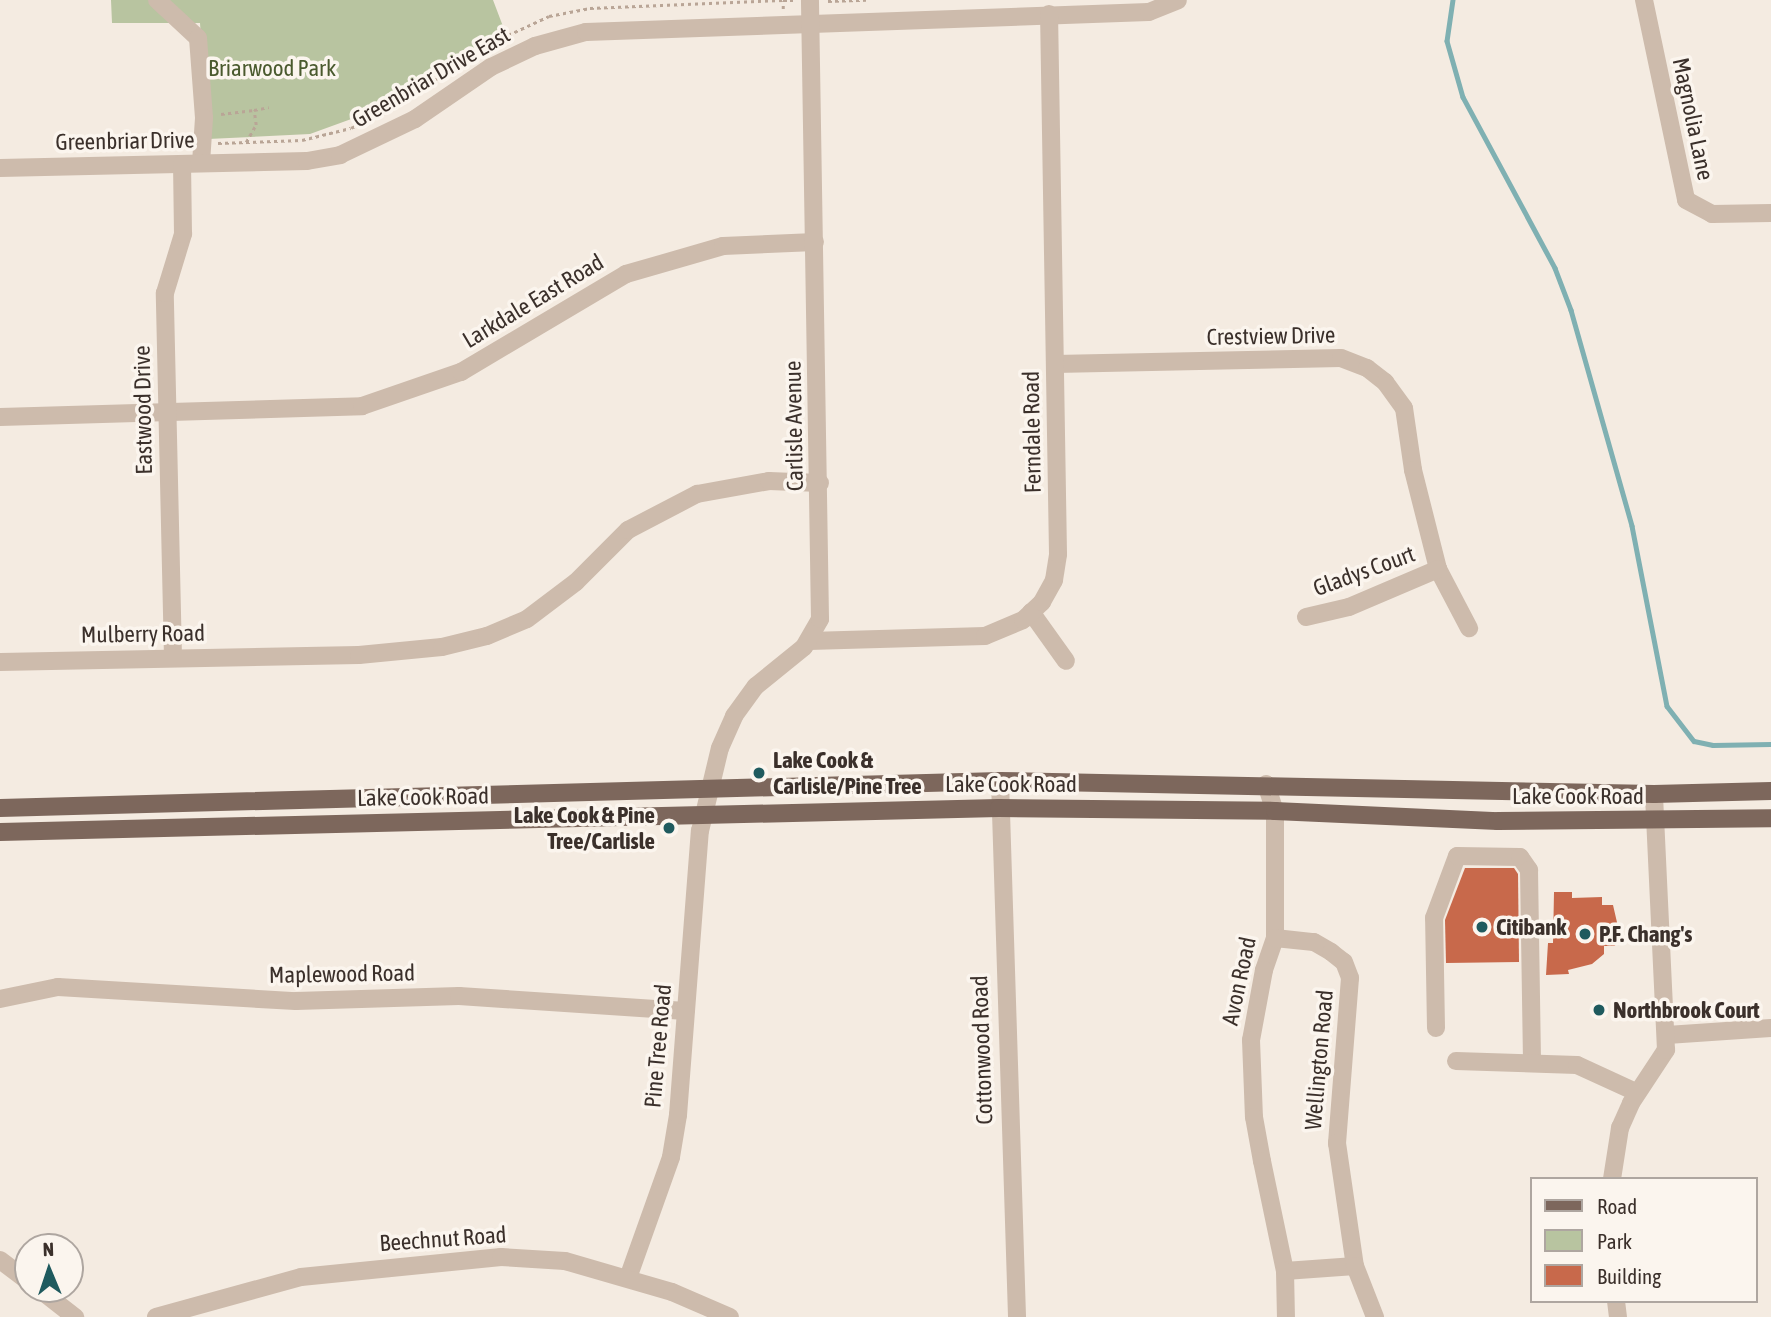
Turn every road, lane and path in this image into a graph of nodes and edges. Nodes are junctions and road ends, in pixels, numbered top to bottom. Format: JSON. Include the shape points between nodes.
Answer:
{"nodes":[{"id":1,"x":157,"y":0,"type":"edge"},
{"id":2,"x":810,"y":0,"type":"edge"},
{"id":3,"x":830,"y":0,"type":"edge"},
{"id":4,"x":866,"y":0,"type":"edge"},
{"id":5,"x":1178,"y":0,"type":"edge"},
{"id":6,"x":1644,"y":0,"type":"edge"},
{"id":7,"x":1049,"y":15,"type":"junction"},
{"id":8,"x":811,"y":21,"type":"junction"},
{"id":9,"x":269,"y":107,"type":"dead end"},
{"id":10,"x":254,"y":110,"type":"junction"},
{"id":11,"x":204,"y":118,"type":"junction"},
{"id":12,"x":246,"y":142,"type":"dead end"},
{"id":13,"x":251,"y":162,"type":"joint"},
{"id":14,"x":201,"y":163,"type":"junction"},
{"id":15,"x":182,"y":164,"type":"junction"},
{"id":16,"x":0,"y":168,"type":"edge"},
{"id":17,"x":1771,"y":213,"type":"edge"},
{"id":18,"x":815,"y":242,"type":"junction"},
{"id":19,"x":1055,"y":364,"type":"junction"},
{"id":20,"x":168,"y":412,"type":"junction"},
{"id":21,"x":0,"y":416,"type":"edge"},
{"id":22,"x":820,"y":483,"type":"junction"},
{"id":23,"x":1438,"y":569,"type":"junction"},
{"id":24,"x":1031,"y":612,"type":"junction"},
{"id":25,"x":1306,"y":617,"type":"dead end"},
{"id":26,"x":1469,"y":628,"type":"dead end"},
{"id":27,"x":809,"y":641,"type":"junction"},
{"id":28,"x":173,"y":657,"type":"junction"},
{"id":29,"x":1066,"y":661,"type":"dead end"},
{"id":30,"x":0,"y":662,"type":"edge"},
{"id":31,"x":1000,"y":781,"type":"junction"},
{"id":32,"x":1266,"y":784,"type":"junction"},
{"id":33,"x":712,"y":787,"type":"junction"},
{"id":34,"x":1771,"y":791,"type":"edge"},
{"id":35,"x":1654,"y":794,"type":"junction"},
{"id":36,"x":0,"y":808,"type":"edge"},
{"id":37,"x":999,"y":808,"type":"junction"},
{"id":38,"x":1275,"y":811,"type":"junction"},
{"id":39,"x":707,"y":813,"type":"junction"},
{"id":40,"x":1771,"y":818,"type":"edge"},
{"id":41,"x":1655,"y":821,"type":"junction"},
{"id":42,"x":0,"y":832,"type":"edge"},
{"id":43,"x":1275,"y":938,"type":"junction"},
{"id":44,"x":0,"y":999,"type":"edge"},
{"id":45,"x":686,"y":1011,"type":"junction"},
{"id":46,"x":1436,"y":1028,"type":"dead end"},
{"id":47,"x":1771,"y":1028,"type":"edge"},
{"id":48,"x":1667,"y":1035,"type":"junction"},
{"id":49,"x":1456,"y":1061,"type":"dead end"},
{"id":50,"x":1532,"y":1062,"type":"junction"},
{"id":51,"x":1636,"y":1092,"type":"junction"},
{"id":52,"x":1612,"y":1177,"type":"edge"},
{"id":53,"x":1355,"y":1266,"type":"junction"},
{"id":54,"x":1286,"y":1270,"type":"junction"},
{"id":55,"x":628,"y":1278,"type":"junction"},
{"id":56,"x":57,"y":1303,"type":"edge"},
{"id":57,"x":75,"y":1317,"type":"edge"},
{"id":58,"x":156,"y":1317,"type":"edge"},
{"id":59,"x":730,"y":1317,"type":"edge"},
{"id":60,"x":1017,"y":1317,"type":"edge"},
{"id":61,"x":1286,"y":1317,"type":"edge"},
{"id":62,"x":1375,"y":1317,"type":"edge"}],
"edges":[{"from":1,"to":11,"type":"street","via":[[198,38]]},
{"from":2,"to":8,"type":"street","name":"Carlisle Avenue"},
{"from":3,"to":4,"type":"path"},
{"from":5,"to":7,"type":"street","name":"Greenbriar Drive East","via":[[1149,12]]},
{"from":6,"to":17,"type":"street","name":"Magnolia Lane","via":[[1686,201],[1712,214]]},
{"from":7,"to":8,"type":"street","name":"Greenbriar Drive East"},
{"from":7,"to":19,"type":"street","name":"Ferndale Road"},
{"from":8,"to":13,"type":"street","name":"Greenbriar Drive East","via":[[586,32],[535,46],[491,67],[415,119],[340,155]]},
{"from":8,"to":18,"type":"street","name":"Carlisle Avenue"},
{"from":9,"to":10,"type":"path"},
{"from":10,"to":11,"type":"path","via":[[211,111]]},
{"from":10,"to":12,"type":"path","via":[[256,125]]},
{"from":11,"to":14,"type":"street"},
{"from":13,"to":14,"type":"street","name":"Greenbriar Drive"},
{"from":14,"to":15,"type":"street","name":"Greenbriar Drive"},
{"from":15,"to":16,"type":"street","name":"Greenbriar Drive"},
{"from":15,"to":20,"type":"street","name":"Eastwood Drive","via":[[184,221],[165,293]]},
{"from":18,"to":20,"type":"street","name":"Larkdale East Road","via":[[723,246],[626,274],[585,294],[461,372],[362,406]]},
{"from":18,"to":22,"type":"street","name":"Carlisle Avenue"},
{"from":19,"to":23,"type":"street","name":"Crestview Drive","via":[[1355,361],[1385,382],[1404,408],[1413,470]]},
{"from":19,"to":24,"type":"street","name":"Ferndale Road","via":[[1058,554],[1054,579]]},
{"from":20,"to":21,"type":"street","name":"Larkdale East Road"},
{"from":20,"to":28,"type":"street","name":"Eastwood Drive"},
{"from":22,"to":27,"type":"street","name":"Carlisle Avenue","via":[[822,593],[820,619]]},
{"from":22,"to":28,"type":"street","name":"Mulberry Road","via":[[733,484],[662,509],[601,552],[554,601],[487,636],[397,653]]},
{"from":23,"to":25,"type":"street","name":"Gladys Court","via":[[1349,607]]},
{"from":23,"to":26,"type":"street","name":"Crestview Drive"},
{"from":24,"to":27,"type":"street","name":"Ferndale Road","via":[[1006,630],[970,639]]},
{"from":24,"to":29,"type":"street"},
{"from":27,"to":33,"type":"street","name":"Carlisle Avenue","via":[[756,686],[734,716],[720,748]]},
{"from":28,"to":30,"type":"street","name":"Mulberry Road"},
{"from":31,"to":32,"type":"main road","name":"Lake Cook Road"},
{"from":31,"to":33,"type":"main road","name":"Lake Cook Road"},
{"from":31,"to":37,"type":"street","name":"Cottonwood Road"},
{"from":32,"to":35,"type":"main road","name":"Lake Cook Road"},
{"from":32,"to":38,"type":"street","name":"Avon Road"},
{"from":33,"to":36,"type":"main road","name":"Lake Cook Road"},
{"from":33,"to":39,"type":"street","name":"Carlisle Avenue"},
{"from":34,"to":35,"type":"main road","name":"Lake Cook Road"},
{"from":35,"to":41,"type":"street"},
{"from":37,"to":38,"type":"main road","name":"Lake Cook Road"},
{"from":37,"to":39,"type":"main road","name":"Lake Cook Road"},
{"from":37,"to":60,"type":"street","name":"Cottonwood Road"},
{"from":38,"to":41,"type":"main road","name":"Lake Cook Road","via":[[1498,821]]},
{"from":38,"to":43,"type":"street","name":"Avon Road"},
{"from":39,"to":42,"type":"main road","name":"Lake Cook Road"},
{"from":39,"to":45,"type":"street","name":"Pine Tree Road","via":[[700,831]]},
{"from":40,"to":41,"type":"main road","name":"Lake Cook Road"},
{"from":41,"to":48,"type":"street","via":[[1660,998]]},
{"from":43,"to":53,"type":"street","name":"Wellington Road","via":[[1322,947],[1344,962],[1350,978],[1337,1143]]},
{"from":43,"to":54,"type":"street","name":"Avon Road","via":[[1251,1040],[1254,1117]]},
{"from":44,"to":45,"type":"street","name":"Maplewood Road","via":[[58,987],[296,1002],[459,996]]},
{"from":45,"to":55,"type":"street","name":"Pine Tree Road","via":[[671,1157]]},
{"from":46,"to":50,"type":"street","via":[[1434,918],[1457,856],[1520,857],[1529,870]]},
{"from":47,"to":48,"type":"street"},
{"from":48,"to":51,"type":"street","via":[[1660,1065]]},
{"from":49,"to":50,"type":"street"},
{"from":50,"to":51,"type":"street","via":[[1577,1065]]},
{"from":51,"to":52,"type":"street","via":[[1620,1128]]},
{"from":53,"to":54,"type":"street"},
{"from":53,"to":62,"type":"street","name":"Wellington Road"},
{"from":54,"to":61,"type":"street","name":"Avon Road"},
{"from":55,"to":58,"type":"street","name":"Beechnut Road","via":[[539,1259],[409,1264],[301,1277]]},
{"from":55,"to":59,"type":"street","name":"Beechnut Road"},
{"from":56,"to":57,"type":"street"}]}
